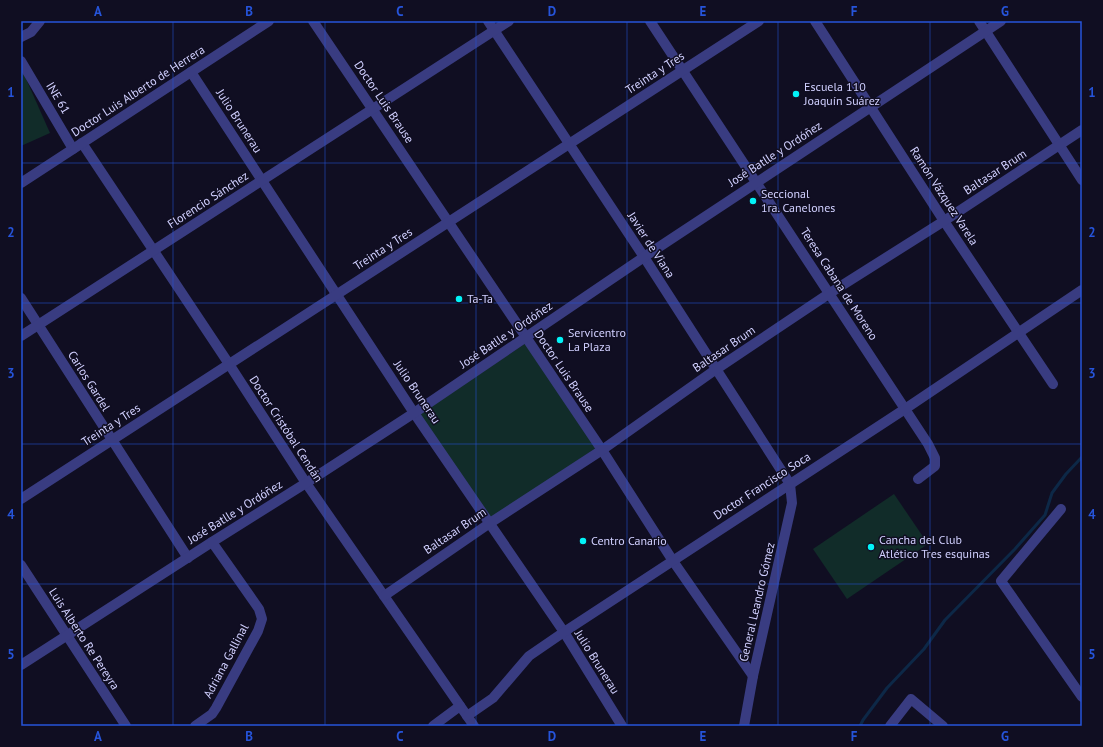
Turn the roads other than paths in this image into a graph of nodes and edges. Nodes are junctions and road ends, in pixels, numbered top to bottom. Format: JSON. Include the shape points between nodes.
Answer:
{"nodes":[{"id":1,"x":40,"y":21,"type":"edge"},
{"id":2,"x":269,"y":21,"type":"edge"},
{"id":3,"x":313,"y":21,"type":"edge"},
{"id":4,"x":488,"y":21,"type":"edge"},
{"id":5,"x":509,"y":21,"type":"edge"},
{"id":6,"x":650,"y":21,"type":"edge"},
{"id":7,"x":759,"y":21,"type":"edge"},
{"id":8,"x":815,"y":21,"type":"edge"},
{"id":9,"x":979,"y":21,"type":"edge"},
{"id":10,"x":1001,"y":21,"type":"edge"},
{"id":11,"x":494,"y":31,"type":"junction"},
{"id":12,"x":986,"y":32,"type":"junction"},
{"id":13,"x":21,"y":37,"type":"edge"},
{"id":14,"x":21,"y":61,"type":"edge"},
{"id":15,"x":682,"y":71,"type":"junction"},
{"id":16,"x":191,"y":72,"type":"junction"},
{"id":17,"x":871,"y":107,"type":"junction"},
{"id":18,"x":373,"y":109,"type":"junction"},
{"id":19,"x":1082,"y":130,"type":"edge"},
{"id":20,"x":82,"y":143,"type":"junction"},
{"id":21,"x":569,"y":144,"type":"junction"},
{"id":22,"x":1060,"y":145,"type":"junction"},
{"id":23,"x":73,"y":148,"type":"junction"},
{"id":24,"x":1082,"y":180,"type":"edge"},
{"id":25,"x":262,"y":181,"type":"junction"},
{"id":26,"x":21,"y":182,"type":"edge"},
{"id":27,"x":756,"y":183,"type":"junction"},
{"id":28,"x":944,"y":221,"type":"junction"},
{"id":29,"x":449,"y":222,"type":"junction"},
{"id":30,"x":154,"y":251,"type":"junction"},
{"id":31,"x":644,"y":257,"type":"junction"},
{"id":32,"x":1082,"y":290,"type":"edge"},
{"id":33,"x":830,"y":293,"type":"junction"},
{"id":34,"x":337,"y":294,"type":"junction"},
{"id":35,"x":21,"y":298,"type":"edge"},
{"id":36,"x":38,"y":325,"type":"junction"},
{"id":37,"x":1018,"y":332,"type":"junction"},
{"id":38,"x":21,"y":336,"type":"edge"},
{"id":39,"x":526,"y":338,"type":"junction"},
{"id":40,"x":229,"y":364,"type":"junction"},
{"id":41,"x":715,"y":370,"type":"junction"},
{"id":42,"x":1053,"y":384,"type":"dead end"},
{"id":43,"x":904,"y":409,"type":"junction"},
{"id":44,"x":414,"y":412,"type":"junction"},
{"id":45,"x":111,"y":440,"type":"junction"},
{"id":46,"x":602,"y":450,"type":"junction"},
{"id":47,"x":918,"y":478,"type":"dead end"},
{"id":48,"x":306,"y":483,"type":"junction"},
{"id":49,"x":790,"y":484,"type":"junction"},
{"id":50,"x":21,"y":499,"type":"edge"},
{"id":51,"x":1061,"y":509,"type":"dead end"},
{"id":52,"x":490,"y":523,"type":"junction"},
{"id":53,"x":212,"y":542,"type":"junction"},
{"id":54,"x":188,"y":558,"type":"junction"},
{"id":55,"x":673,"y":561,"type":"junction"},
{"id":56,"x":21,"y":565,"type":"edge"},
{"id":57,"x":384,"y":596,"type":"junction"},
{"id":58,"x":564,"y":632,"type":"junction"},
{"id":59,"x":67,"y":635,"type":"junction"},
{"id":60,"x":21,"y":664,"type":"edge"},
{"id":61,"x":753,"y":676,"type":"junction"},
{"id":62,"x":1082,"y":697,"type":"edge"},
{"id":63,"x":460,"y":706,"type":"junction"},
{"id":64,"x":467,"y":716,"type":"junction"},
{"id":65,"x":126,"y":726,"type":"edge"},
{"id":66,"x":195,"y":726,"type":"edge"},
{"id":67,"x":433,"y":726,"type":"edge"},
{"id":68,"x":474,"y":726,"type":"edge"},
{"id":69,"x":622,"y":726,"type":"edge"},
{"id":70,"x":744,"y":726,"type":"edge"},
{"id":71,"x":890,"y":726,"type":"edge"},
{"id":72,"x":944,"y":726,"type":"edge"}],
"edges":[{"from":1,"to":13,"type":"street","via":[[31,32]]},
{"from":2,"to":16,"type":"street","name":"Doctor Luis Alberto de Herrera"},
{"from":3,"to":18,"type":"street","name":"Doctor Luis Brause"},
{"from":4,"to":11,"type":"street","name":"Javier de Viana"},
{"from":5,"to":11,"type":"street","name":"Florencio Sánchez"},
{"from":6,"to":15,"type":"street","name":"Teresa Cabana de Moreno"},
{"from":7,"to":15,"type":"street","name":"Treinta y Tres"},
{"from":8,"to":17,"type":"street","name":"Ramón Vázquez Varela"},
{"from":9,"to":12,"type":"street"},
{"from":10,"to":12,"type":"street","name":"José Batlle y Ordóñez"},
{"from":11,"to":18,"type":"street","name":"Florencio Sánchez"},
{"from":11,"to":21,"type":"street","name":"Javier de Viana"},
{"from":12,"to":17,"type":"street","name":"José Batlle y Ordóñez"},
{"from":12,"to":22,"type":"street"},
{"from":14,"to":23,"type":"street","name":"INE 61"},
{"from":15,"to":21,"type":"street","name":"Treinta y Tres"},
{"from":15,"to":27,"type":"street","name":"Teresa Cabana de Moreno"},
{"from":16,"to":20,"type":"street","name":"Doctor Luis Alberto de Herrera"},
{"from":16,"to":25,"type":"street","name":"Julio Brunerau"},
{"from":17,"to":27,"type":"street","name":"José Batlle y Ordóñez"},
{"from":17,"to":28,"type":"street","name":"Ramón Vázquez Varela"},
{"from":18,"to":25,"type":"street","name":"Florencio Sánchez"},
{"from":18,"to":29,"type":"street","name":"Doctor Luis Brause"},
{"from":19,"to":22,"type":"street","name":"Baltasar Brum"},
{"from":20,"to":23,"type":"street","name":"Doctor Luis Alberto de Herrera"},
{"from":20,"to":30,"type":"street","name":"Doctor Cristóbal Cendán"},
{"from":21,"to":29,"type":"street","name":"Treinta y Tres"},
{"from":21,"to":31,"type":"street","name":"Javier de Viana"},
{"from":22,"to":24,"type":"street"},
{"from":22,"to":28,"type":"street","name":"Baltasar Brum"},
{"from":23,"to":26,"type":"street","name":"Doctor Luis Alberto de Herrera"},
{"from":25,"to":30,"type":"street","name":"Florencio Sánchez"},
{"from":25,"to":34,"type":"street","name":"Julio Brunerau"},
{"from":27,"to":31,"type":"street","name":"José Batlle y Ordóñez"},
{"from":27,"to":33,"type":"street","name":"Teresa Cabana de Moreno"},
{"from":28,"to":33,"type":"street","name":"Baltasar Brum"},
{"from":28,"to":37,"type":"street","name":"Ramón Vázquez Varela"},
{"from":29,"to":34,"type":"street","name":"Treinta y Tres"},
{"from":29,"to":39,"type":"street","name":"Doctor Luis Brause"},
{"from":30,"to":36,"type":"street","name":"Florencio Sánchez"},
{"from":30,"to":40,"type":"street","name":"Doctor Cristóbal Cendán"},
{"from":31,"to":39,"type":"street","name":"José Batlle y Ordóñez"},
{"from":31,"to":41,"type":"street","name":"Javier de Viana"},
{"from":32,"to":37,"type":"street","name":"Doctor Francisco Soca"},
{"from":33,"to":41,"type":"street","name":"Baltasar Brum"},
{"from":33,"to":43,"type":"street","name":"Teresa Cabana de Moreno"},
{"from":34,"to":40,"type":"street","name":"Treinta y Tres"},
{"from":34,"to":44,"type":"street","name":"Julio Brunerau"},
{"from":35,"to":36,"type":"street","name":"Carlos Gardel"},
{"from":36,"to":38,"type":"street","name":"Florencio Sánchez"},
{"from":36,"to":45,"type":"street","name":"Carlos Gardel"},
{"from":37,"to":42,"type":"street","name":"Ramón Vázquez Varela"},
{"from":37,"to":43,"type":"street","name":"Doctor Francisco Soca"},
{"from":39,"to":44,"type":"street","name":"José Batlle y Ordóñez"},
{"from":39,"to":46,"type":"street","name":"Doctor Luis Brause"},
{"from":40,"to":45,"type":"street","name":"Treinta y Tres"},
{"from":40,"to":48,"type":"street","name":"Doctor Cristóbal Cendán"},
{"from":41,"to":46,"type":"street","name":"Baltasar Brum"},
{"from":41,"to":49,"type":"street","name":"Javier de Viana"},
{"from":43,"to":47,"type":"street","name":"Teresa Cabana de Moreno","via":[[935,458],[936,466]]},
{"from":43,"to":49,"type":"street","name":"Doctor Francisco Soca"},
{"from":44,"to":48,"type":"street","name":"José Batlle y Ordóñez"},
{"from":44,"to":52,"type":"street","name":"Julio Brunerau"},
{"from":45,"to":50,"type":"street","name":"Treinta y Tres"},
{"from":45,"to":54,"type":"street","name":"Carlos Gardel"},
{"from":46,"to":52,"type":"street","name":"Baltasar Brum"},
{"from":46,"to":55,"type":"street","name":"Doctor Luis Brause"},
{"from":48,"to":53,"type":"street","name":"José Batlle y Ordóñez"},
{"from":48,"to":57,"type":"street","name":"Doctor Cristóbal Cendán"},
{"from":49,"to":55,"type":"street","name":"Doctor Francisco Soca"},
{"from":49,"to":61,"type":"street","name":"General Leandro Gómez","via":[[792,503]]},
{"from":51,"to":62,"type":"street","via":[[1001,581]]},
{"from":52,"to":57,"type":"street","name":"Baltasar Brum"},
{"from":52,"to":58,"type":"street","name":"Julio Brunerau"},
{"from":53,"to":54,"type":"street","name":"José Batlle y Ordóñez"},
{"from":53,"to":66,"type":"street","name":"Adriana Gallinal","via":[[259,609],[262,619],[258,632],[216,708]]},
{"from":54,"to":59,"type":"street","name":"José Batlle y Ordóñez"},
{"from":55,"to":58,"type":"street","name":"Doctor Francisco Soca"},
{"from":55,"to":61,"type":"street","name":"Doctor Luis Brause"},
{"from":56,"to":59,"type":"street","name":"Luis Alberto Re Pereyra"},
{"from":57,"to":63,"type":"street","name":"Doctor Cristóbal Cendán"},
{"from":58,"to":64,"type":"street","name":"Doctor Francisco Soca","via":[[529,656],[493,698]]},
{"from":58,"to":69,"type":"street","name":"Julio Brunerau"},
{"from":59,"to":60,"type":"street","name":"José Batlle y Ordóñez"},
{"from":59,"to":65,"type":"street","name":"Luis Alberto Re Pereyra"},
{"from":61,"to":70,"type":"street","name":"General Leandro Gómez"},
{"from":63,"to":64,"type":"street","name":"Doctor Cristóbal Cendán"},
{"from":63,"to":67,"type":"street"},
{"from":64,"to":68,"type":"street","name":"Doctor Cristóbal Cendán"},
{"from":71,"to":72,"type":"street","via":[[911,699]]}]}
